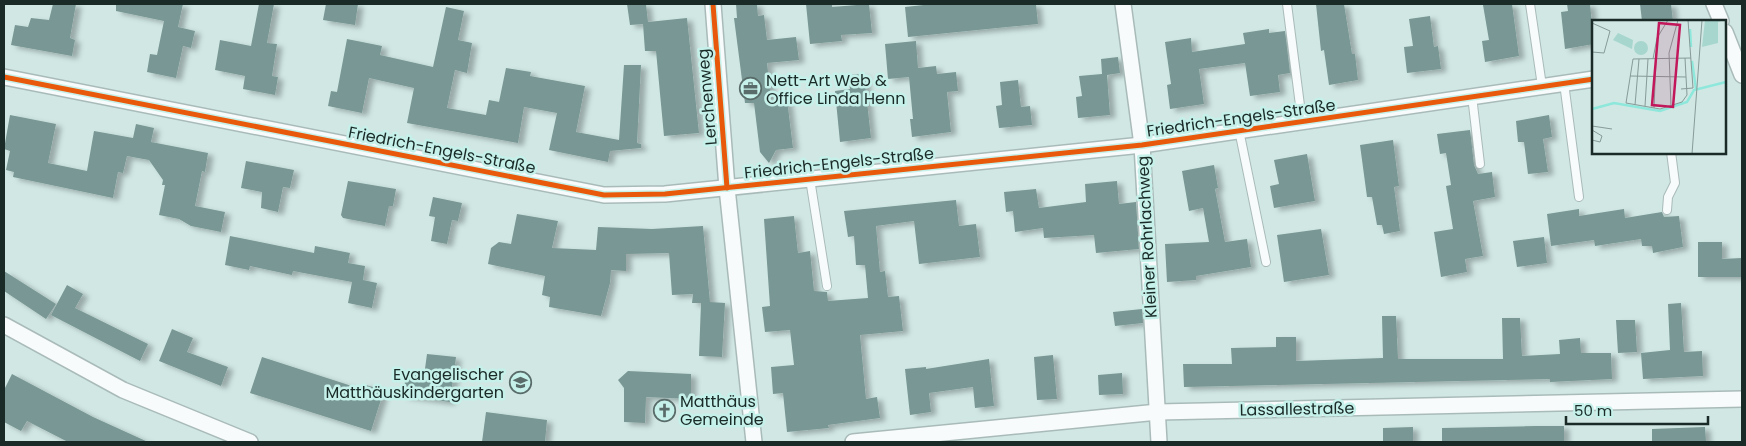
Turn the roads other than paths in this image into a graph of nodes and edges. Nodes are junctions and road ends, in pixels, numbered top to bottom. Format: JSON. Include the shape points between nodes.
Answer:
{"nodes":[{"id":1,"x":713,"y":4,"type":"edge"},
{"id":2,"x":1123,"y":4,"type":"edge"},
{"id":3,"x":1287,"y":4,"type":"edge"},
{"id":4,"x":1530,"y":4,"type":"edge"},
{"id":5,"x":1714,"y":4,"type":"edge"},
{"id":6,"x":1720,"y":20,"type":"edge"},
{"id":7,"x":1726,"y":38,"type":"edge"},
{"id":8,"x":1729,"y":56,"type":"edge"},
{"id":9,"x":1742,"y":75,"type":"edge"},
{"id":10,"x":4,"y":78,"type":"edge"},
{"id":11,"x":1592,"y":79,"type":"edge"},
{"id":12,"x":1564,"y":83,"type":"junction"},
{"id":13,"x":1542,"y":86,"type":"junction"},
{"id":14,"x":1472,"y":96,"type":"junction"},
{"id":15,"x":1302,"y":121,"type":"junction"},
{"id":16,"x":1239,"y":130,"type":"junction"},
{"id":17,"x":1142,"y":145,"type":"junction"},
{"id":18,"x":1671,"y":154,"type":"edge"},
{"id":19,"x":1480,"y":164,"type":"dead end"},
{"id":20,"x":810,"y":179,"type":"junction"},
{"id":21,"x":727,"y":188,"type":"junction"},
{"id":22,"x":1579,"y":197,"type":"dead end"},
{"id":23,"x":1667,"y":210,"type":"dead end"},
{"id":24,"x":1266,"y":262,"type":"dead end"},
{"id":25,"x":827,"y":286,"type":"dead end"},
{"id":26,"x":4,"y":326,"type":"edge"},
{"id":27,"x":1742,"y":399,"type":"edge"},
{"id":28,"x":1158,"y":412,"type":"junction"},
{"id":29,"x":250,"y":442,"type":"edge"},
{"id":30,"x":754,"y":442,"type":"edge"},
{"id":31,"x":853,"y":442,"type":"edge"},
{"id":32,"x":1159,"y":442,"type":"edge"}],
"edges":[{"from":1,"to":21,"type":"street","name":"Lerchenweg"},
{"from":2,"to":17,"type":"street","name":"Kleiner Rohrlachweg"},
{"from":3,"to":15,"type":"lane"},
{"from":4,"to":13,"type":"lane"},
{"from":5,"to":6,"type":"street"},
{"from":7,"to":8,"type":"street"},
{"from":8,"to":9,"type":"street"},
{"from":10,"to":21,"type":"street","name":"Friedrich-Engels-Straße","via":[[604,195]]},
{"from":11,"to":12,"type":"street","name":"Friedrich-Engels-Straße"},
{"from":12,"to":13,"type":"street","name":"Friedrich-Engels-Straße"},
{"from":12,"to":22,"type":"lane"},
{"from":13,"to":14,"type":"street","name":"Friedrich-Engels-Straße"},
{"from":14,"to":15,"type":"street","name":"Friedrich-Engels-Straße"},
{"from":14,"to":19,"type":"lane"},
{"from":15,"to":16,"type":"street","name":"Friedrich-Engels-Straße"},
{"from":16,"to":17,"type":"street","name":"Friedrich-Engels-Straße"},
{"from":16,"to":24,"type":"lane"},
{"from":17,"to":20,"type":"street","name":"Friedrich-Engels-Straße"},
{"from":17,"to":28,"type":"street","name":"Kleiner Rohrlachweg"},
{"from":18,"to":23,"type":"lane","via":[[1675,183],[1668,197]]},
{"from":20,"to":21,"type":"street","name":"Friedrich-Engels-Straße"},
{"from":20,"to":25,"type":"lane"},
{"from":21,"to":30,"type":"street","name":"Lerchenweg"},
{"from":26,"to":29,"type":"street","via":[[123,390]]},
{"from":27,"to":28,"type":"street","name":"Lassallestraße"},
{"from":28,"to":31,"type":"street","name":"Lassallestraße"},
{"from":28,"to":32,"type":"street","name":"Kleiner Rohrlachweg"}]}
